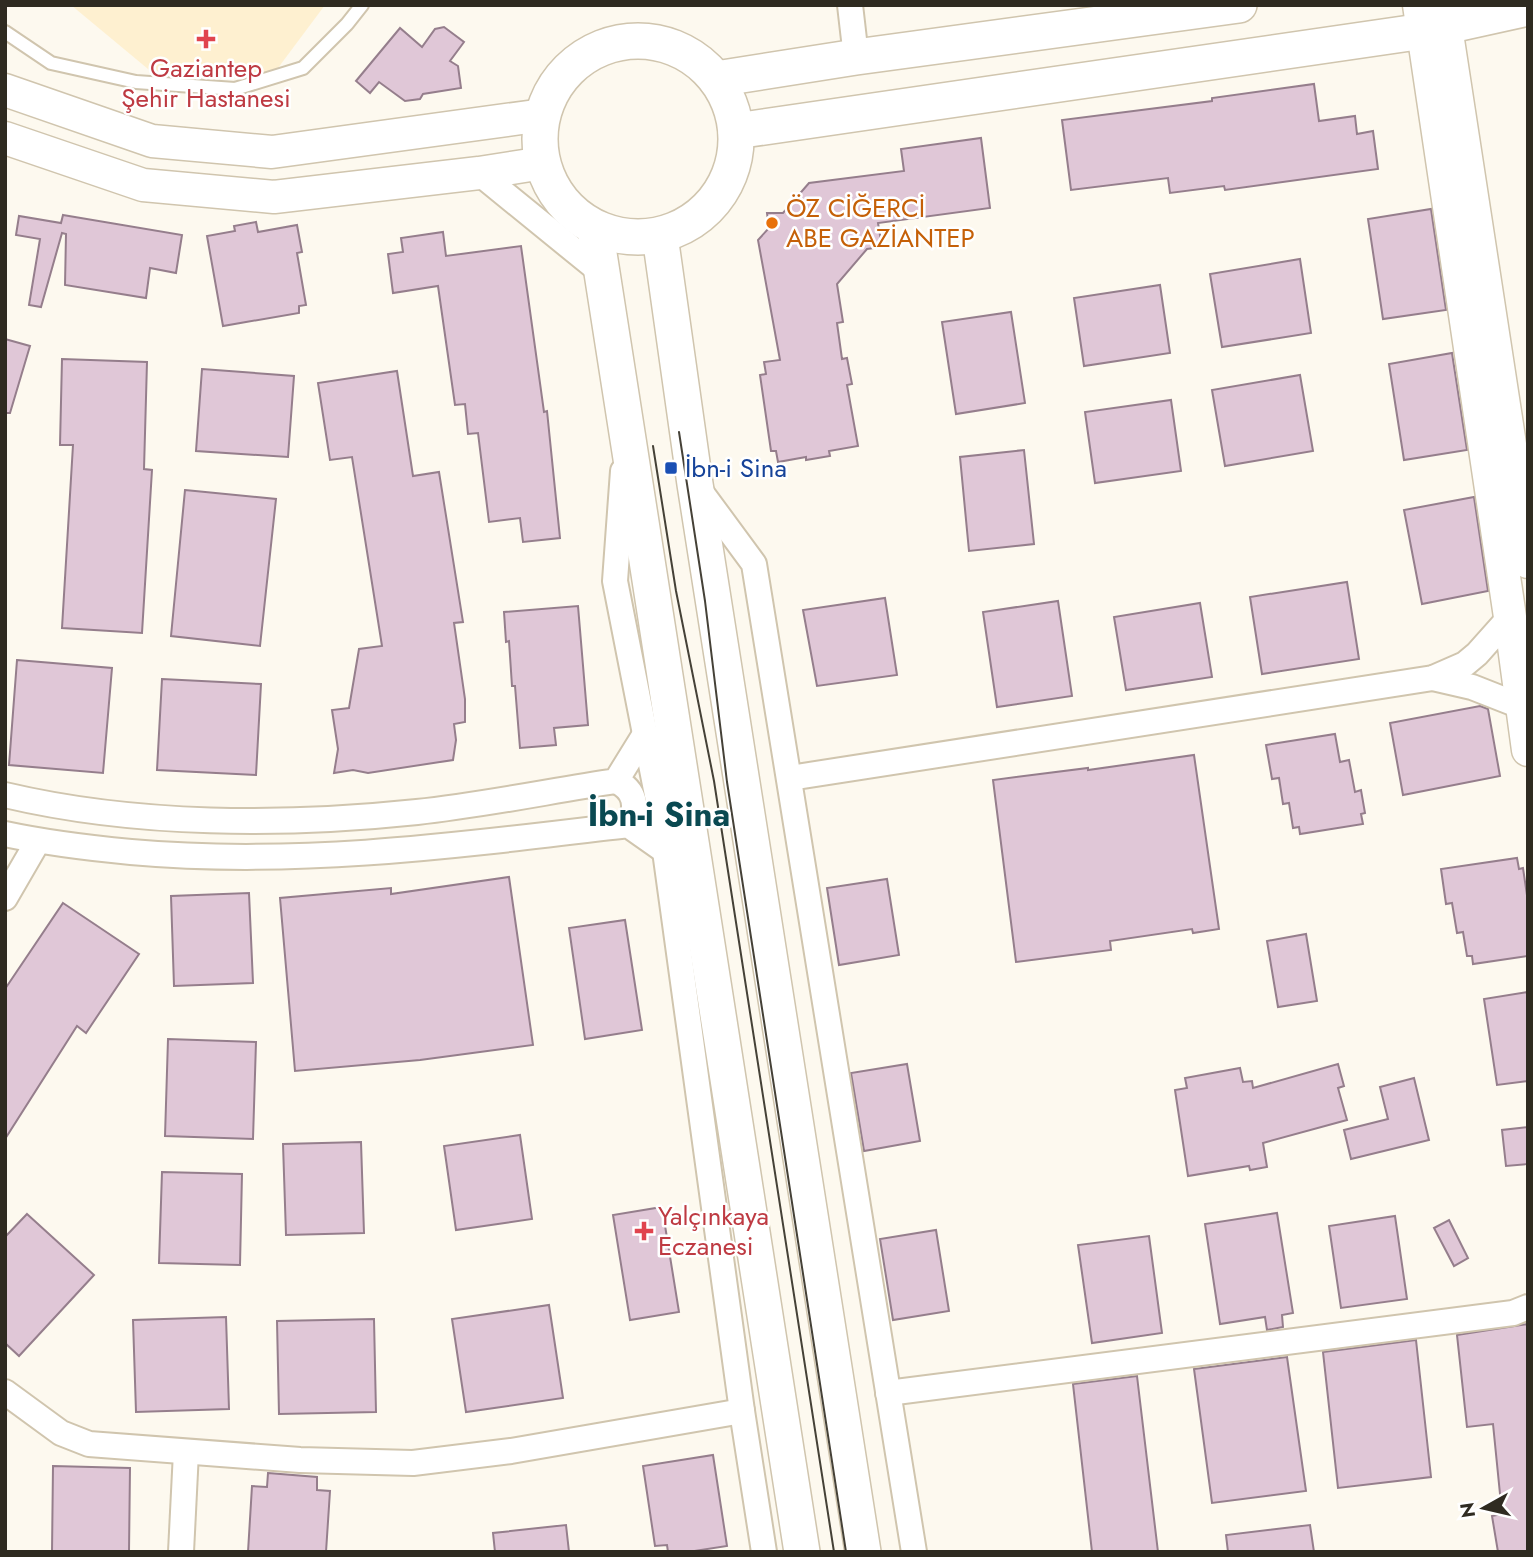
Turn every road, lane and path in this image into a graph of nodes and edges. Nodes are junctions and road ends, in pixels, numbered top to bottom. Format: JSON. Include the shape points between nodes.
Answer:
{"nodes":[{"id":1,"x":362,"y":5,"type":"edge"},
{"id":2,"x":850,"y":5,"type":"edge"},
{"id":3,"x":1239,"y":5,"type":"edge"},
{"id":4,"x":1528,"y":8,"type":"edge"},
{"id":5,"x":1432,"y":17,"type":"edge"},
{"id":6,"x":5,"y":32,"type":"edge"},
{"id":7,"x":856,"y":57,"type":"junction"},
{"id":8,"x":716,"y":79,"type":"junction"},
{"id":9,"x":5,"y":90,"type":"edge"},
{"id":10,"x":543,"y":115,"type":"junction"},
{"id":11,"x":736,"y":131,"type":"junction"},
{"id":12,"x":5,"y":138,"type":"edge"},
{"id":13,"x":543,"y":163,"type":"junction"},
{"id":14,"x":479,"y":173,"type":"junction"},
{"id":15,"x":595,"y":228,"type":"junction"},
{"id":16,"x":660,"y":236,"type":"junction"},
{"id":17,"x":602,"y":273,"type":"junction"},
{"id":18,"x":626,"y":422,"type":"junction"},
{"id":19,"x":695,"y":484,"type":"junction"},
{"id":20,"x":1528,"y":562,"type":"edge"},
{"id":21,"x":1510,"y":617,"type":"junction"},
{"id":22,"x":1433,"y":678,"type":"junction"},
{"id":23,"x":1523,"y":707,"type":"junction"},
{"id":24,"x":645,"y":734,"type":"junction"},
{"id":25,"x":1528,"y":750,"type":"edge"},
{"id":26,"x":790,"y":778,"type":"junction"},
{"id":27,"x":616,"y":780,"type":"junction"},
{"id":28,"x":5,"y":795,"type":"edge"},
{"id":29,"x":628,"y":825,"type":"junction"},
{"id":30,"x":5,"y":834,"type":"edge"},
{"id":31,"x":38,"y":841,"type":"junction"},
{"id":32,"x":665,"y":850,"type":"junction"},
{"id":33,"x":5,"y":898,"type":"edge"},
{"id":34,"x":1523,"y":1312,"type":"edge"},
{"id":35,"x":5,"y":1392,"type":"edge"},
{"id":36,"x":888,"y":1393,"type":"junction"},
{"id":37,"x":742,"y":1411,"type":"junction"},
{"id":38,"x":186,"y":1452,"type":"junction"},
{"id":39,"x":181,"y":1552,"type":"edge"},
{"id":40,"x":764,"y":1552,"type":"edge"},
{"id":41,"x":802,"y":1552,"type":"edge"},
{"id":42,"x":863,"y":1552,"type":"edge"},
{"id":43,"x":914,"y":1552,"type":"edge"}],
"edges":[{"from":1,"to":6,"type":"lane","via":[[303,68],[234,89],[136,82],[51,63]]},
{"from":2,"to":7,"type":"street"},
{"from":3,"to":7,"type":"main road"},
{"from":4,"to":5,"type":"main road"},
{"from":5,"to":11,"type":"main road"},
{"from":5,"to":20,"type":"street"},
{"from":5,"to":21,"type":"street"},
{"from":7,"to":8,"type":"main road"},
{"from":8,"to":10,"type":"main road","via":[[689,54],[658,42],[626,40],[596,49],[570,67],[551,92]]},
{"from":8,"to":11,"type":"main road","via":[[731,105]]},
{"from":9,"to":10,"type":"street","via":[[152,141],[272,152]]},
{"from":10,"to":13,"type":"main road"},
{"from":11,"to":16,"type":"main road","via":[[732,171],[716,201],[691,223]]},
{"from":12,"to":14,"type":"street","via":[[143,186],[274,197]]},
{"from":13,"to":14,"type":"street"},
{"from":13,"to":15,"type":"main road","via":[[550,185],[569,210]]},
{"from":14,"to":17,"type":"street"},
{"from":15,"to":16,"type":"main road","via":[[620,236]]},
{"from":15,"to":17,"type":"main road"},
{"from":16,"to":19,"type":"main road"},
{"from":17,"to":18,"type":"main road"},
{"from":18,"to":24,"type":"street","via":[[615,582]]},
{"from":18,"to":41,"type":"main road"},
{"from":19,"to":26,"type":"street","via":[[754,564]]},
{"from":19,"to":42,"type":"main road"},
{"from":21,"to":22,"type":"street","via":[[1465,664]]},
{"from":21,"to":23,"type":"street"},
{"from":22,"to":23,"type":"street"},
{"from":22,"to":26,"type":"street"},
{"from":23,"to":25,"type":"street"},
{"from":24,"to":27,"type":"street"},
{"from":24,"to":32,"type":"street"},
{"from":26,"to":36,"type":"street"},
{"from":27,"to":28,"type":"street","via":[[419,812],[286,820],[160,817]]},
{"from":27,"to":29,"type":"street","via":[[634,798]]},
{"from":29,"to":31,"type":"street","via":[[423,849],[286,858],[158,854]]},
{"from":29,"to":32,"type":"street"},
{"from":30,"to":31,"type":"street"},
{"from":31,"to":33,"type":"street"},
{"from":32,"to":37,"type":"street"},
{"from":34,"to":36,"type":"street"},
{"from":35,"to":38,"type":"street","via":[[61,1433],[89,1444]]},
{"from":36,"to":43,"type":"street"},
{"from":37,"to":38,"type":"street","via":[[413,1463]]},
{"from":37,"to":40,"type":"street"},
{"from":38,"to":39,"type":"street"}]}
